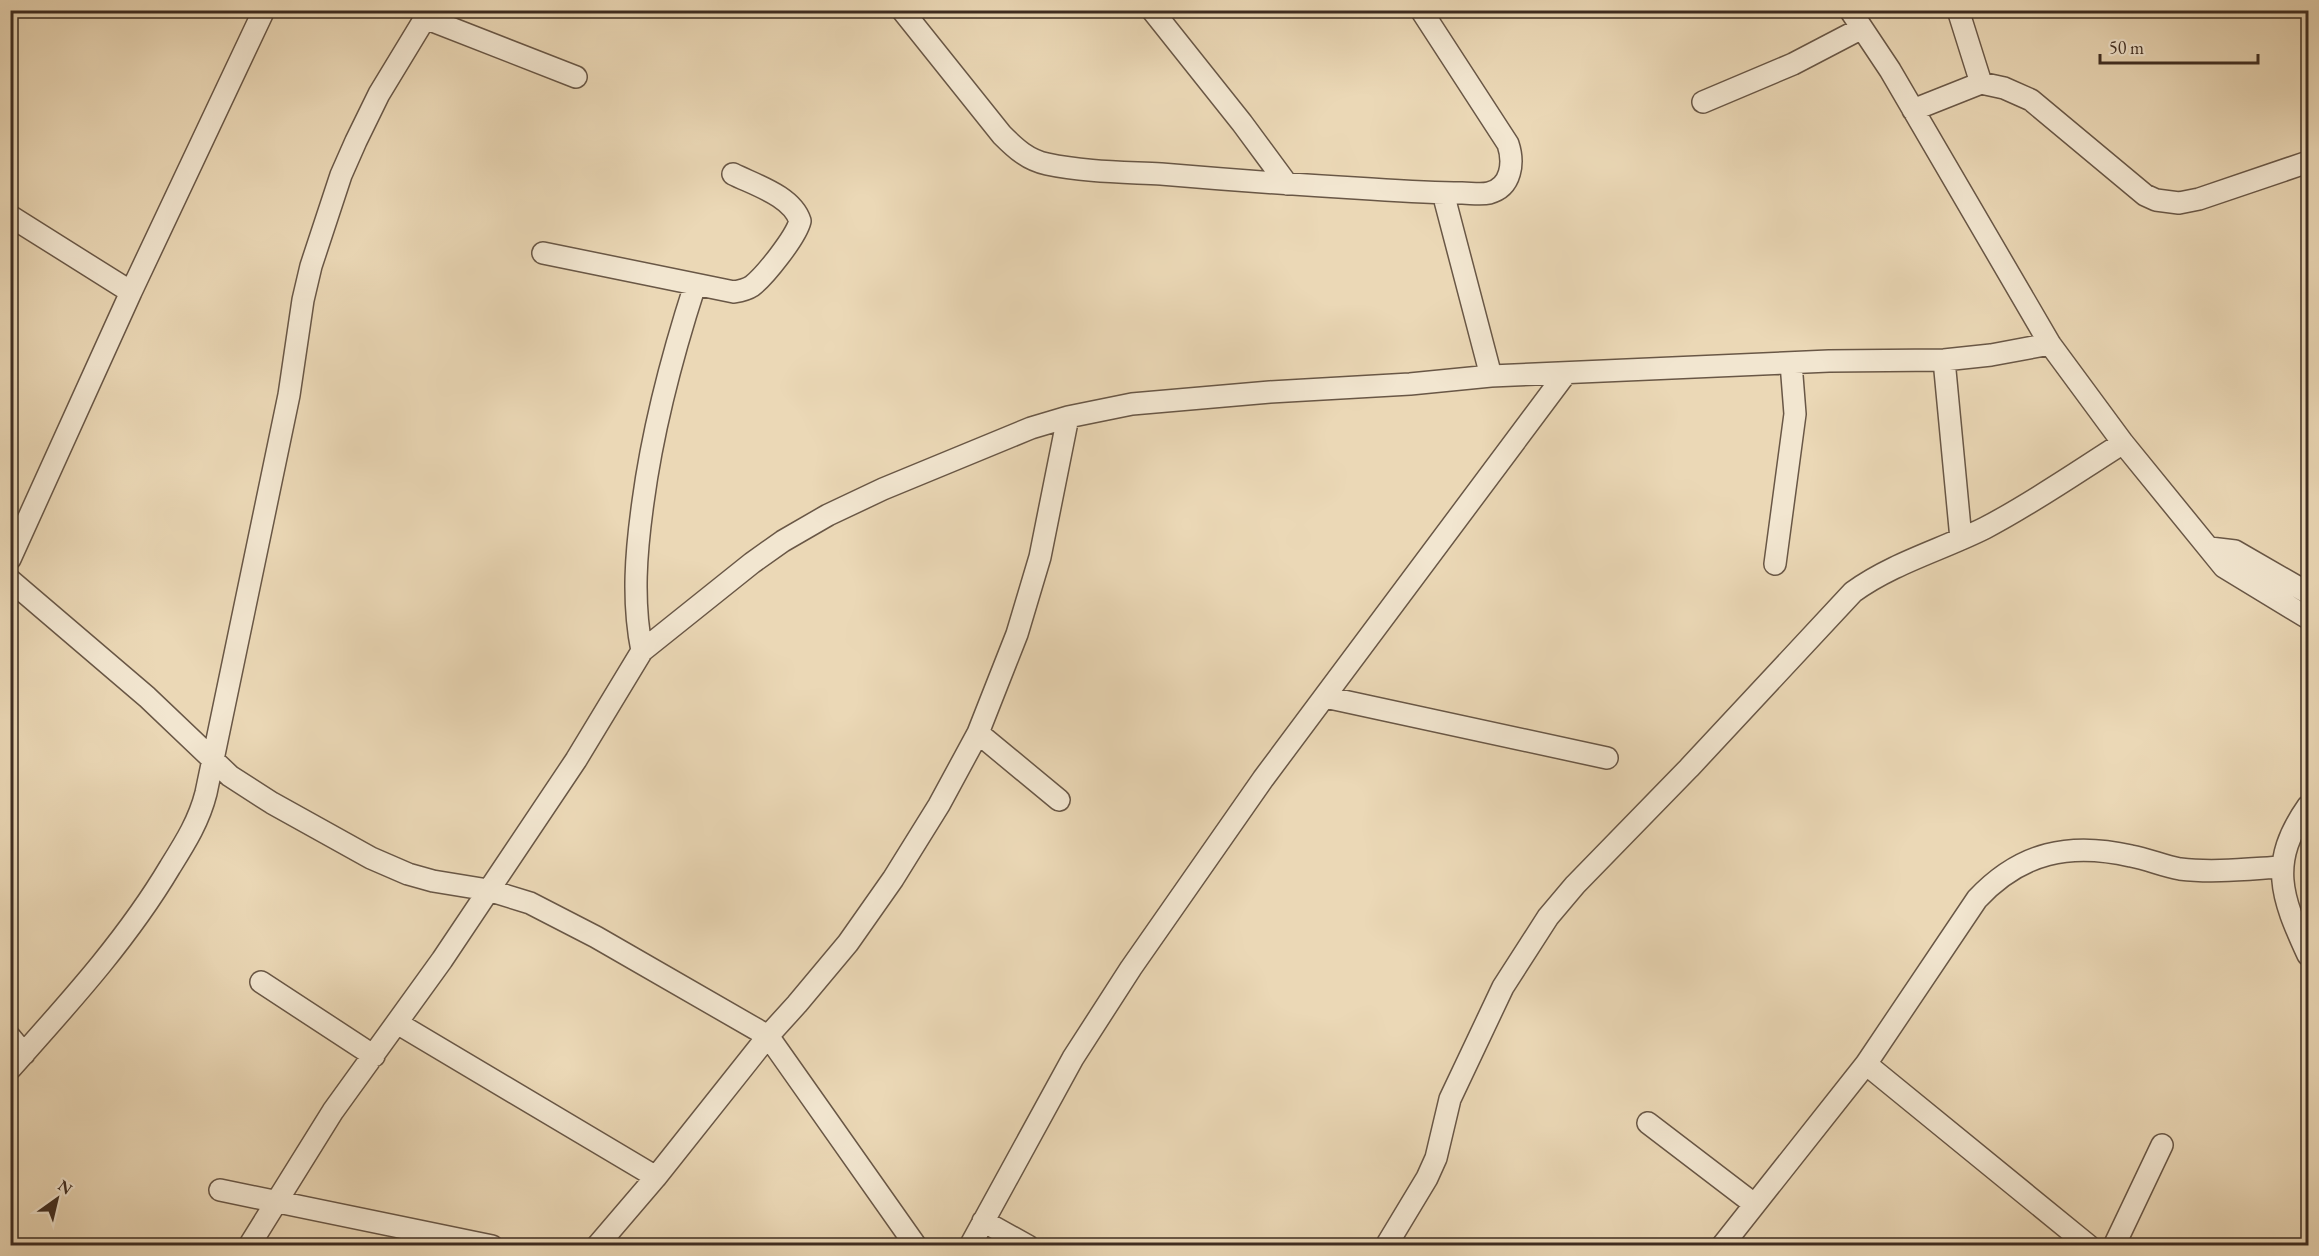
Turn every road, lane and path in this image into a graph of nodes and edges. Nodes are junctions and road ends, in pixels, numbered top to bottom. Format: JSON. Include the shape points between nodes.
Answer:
{"nodes":[{"id":1,"x":264,"y":10,"type":"edge"},
{"id":2,"x":902,"y":10,"type":"edge"},
{"id":3,"x":1152,"y":10,"type":"edge"},
{"id":4,"x":1421,"y":10,"type":"edge"},
{"id":5,"x":1850,"y":10,"type":"edge"},
{"id":6,"x":1961,"y":12,"type":"edge"},
{"id":7,"x":427,"y":14,"type":"edge"},
{"id":8,"x":1862,"y":28,"type":"junction"},
{"id":9,"x":576,"y":77,"type":"dead end"},
{"id":10,"x":1981,"y":83,"type":"junction"},
{"id":11,"x":1703,"y":102,"type":"dead end"},
{"id":12,"x":1913,"y":110,"type":"junction"},
{"id":13,"x":2308,"y":162,"type":"edge"},
{"id":14,"x":733,"y":174,"type":"dead end"},
{"id":15,"x":1287,"y":184,"type":"junction"},
{"id":16,"x":1443,"y":193,"type":"junction"},
{"id":17,"x":10,"y":216,"type":"edge"},
{"id":18,"x":543,"y":252,"type":"dead end"},
{"id":19,"x":695,"y":285,"type":"junction"},
{"id":20,"x":131,"y":292,"type":"junction"},
{"id":21,"x":2050,"y":344,"type":"junction"},
{"id":22,"x":1944,"y":360,"type":"junction"},
{"id":23,"x":1791,"y":363,"type":"junction"},
{"id":24,"x":1566,"y":373,"type":"junction"},
{"id":25,"x":1491,"y":376,"type":"junction"},
{"id":26,"x":1068,"y":417,"type":"junction"},
{"id":27,"x":2122,"y":443,"type":"junction"},
{"id":28,"x":1961,"y":539,"type":"junction"},
{"id":29,"x":2210,"y":548,"type":"junction"},
{"id":30,"x":10,"y":559,"type":"edge"},
{"id":31,"x":1775,"y":564,"type":"dead end"},
{"id":32,"x":10,"y":580,"type":"edge"},
{"id":33,"x":2308,"y":593,"type":"edge"},
{"id":34,"x":2308,"y":618,"type":"edge"},
{"id":35,"x":642,"y":651,"type":"junction"},
{"id":36,"x":1325,"y":696,"type":"junction"},
{"id":37,"x":978,"y":733,"type":"junction"},
{"id":38,"x":1607,"y":758,"type":"dead end"},
{"id":39,"x":212,"y":759,"type":"junction"},
{"id":40,"x":1059,"y":800,"type":"dead end"},
{"id":41,"x":2308,"y":806,"type":"edge"},
{"id":42,"x":2281,"y":867,"type":"junction"},
{"id":43,"x":488,"y":890,"type":"junction"},
{"id":44,"x":2308,"y":955,"type":"edge"},
{"id":45,"x":261,"y":982,"type":"dead end"},
{"id":46,"x":397,"y":1023,"type":"junction"},
{"id":47,"x":768,"y":1036,"type":"junction"},
{"id":48,"x":10,"y":1037,"type":"edge"},
{"id":49,"x":374,"y":1056,"type":"junction"},
{"id":50,"x":17,"y":1061,"type":"edge"},
{"id":51,"x":1866,"y":1064,"type":"junction"},
{"id":52,"x":1648,"y":1123,"type":"dead end"},
{"id":53,"x":2162,"y":1145,"type":"dead end"},
{"id":54,"x":656,"y":1177,"type":"junction"},
{"id":55,"x":220,"y":1190,"type":"dead end"},
{"id":56,"x":275,"y":1203,"type":"junction"},
{"id":57,"x":1754,"y":1204,"type":"junction"},
{"id":58,"x":983,"y":1221,"type":"junction"},
{"id":59,"x":249,"y":1245,"type":"edge"},
{"id":60,"x":492,"y":1245,"type":"edge"},
{"id":61,"x":597,"y":1245,"type":"edge"},
{"id":62,"x":916,"y":1245,"type":"edge"},
{"id":63,"x":970,"y":1245,"type":"edge"},
{"id":64,"x":1028,"y":1245,"type":"edge"},
{"id":65,"x":1386,"y":1245,"type":"edge"},
{"id":66,"x":1722,"y":1245,"type":"edge"},
{"id":67,"x":2089,"y":1245,"type":"edge"},
{"id":68,"x":2114,"y":1245,"type":"edge"}],
"edges":[{"from":1,"to":20,"type":"street"},
{"from":2,"to":15,"type":"street","via":[[1002,135],[1031,159],[1067,167]]},
{"from":3,"to":15,"type":"street"},
{"from":4,"to":16,"type":"street","via":[[1508,144],[1512,158],[1511,169],[1498,189],[1489,193]]},
{"from":5,"to":8,"type":"street"},
{"from":6,"to":10,"type":"street"},
{"from":7,"to":9,"type":"street"},
{"from":7,"to":39,"type":"street","via":[[356,141],[311,266]]},
{"from":8,"to":11,"type":"street","via":[[1793,64]]},
{"from":8,"to":12,"type":"street"},
{"from":10,"to":12,"type":"street"},
{"from":10,"to":13,"type":"street","via":[[2031,100],[2104,163],[2156,200],[2179,203],[2199,199]]},
{"from":12,"to":21,"type":"street"},
{"from":14,"to":19,"type":"street","via":[[789,204],[797,212],[798,227],[764,273],[745,290],[734,292]]},
{"from":15,"to":16,"type":"street"},
{"from":16,"to":25,"type":"street"},
{"from":17,"to":20,"type":"street"},
{"from":18,"to":19,"type":"street"},
{"from":19,"to":35,"type":"street","via":[[665,382],[649,456],[636,579],[636,622]]},
{"from":20,"to":30,"type":"street"},
{"from":21,"to":22,"type":"street"},
{"from":21,"to":27,"type":"street"},
{"from":22,"to":23,"type":"street"},
{"from":22,"to":28,"type":"street"},
{"from":23,"to":24,"type":"street"},
{"from":23,"to":31,"type":"street","via":[[1794,421]]},
{"from":24,"to":25,"type":"street"},
{"from":24,"to":36,"type":"street"},
{"from":25,"to":26,"type":"street","via":[[1132,404]]},
{"from":26,"to":35,"type":"street","via":[[1031,428],[828,515],[752,563]]},
{"from":26,"to":37,"type":"street","via":[[1030,594]]},
{"from":27,"to":28,"type":"street","via":[[2026,504]]},
{"from":27,"to":29,"type":"street"},
{"from":28,"to":65,"type":"street","via":[[1884,572],[1853,592],[1548,917],[1503,987],[1450,1099],[1436,1158],[1427,1178]]},
{"from":29,"to":33,"type":"street","via":[[2235,551]]},
{"from":29,"to":34,"type":"street","via":[[2224,567]]},
{"from":32,"to":39,"type":"street","via":[[147,697]]},
{"from":35,"to":43,"type":"street","via":[[576,760]]},
{"from":36,"to":38,"type":"street"},
{"from":36,"to":58,"type":"street","via":[[1106,1005]]},
{"from":37,"to":40,"type":"street"},
{"from":37,"to":47,"type":"street","via":[[939,805],[874,908],[821,977]]},
{"from":39,"to":43,"type":"street","via":[[230,776],[272,803],[390,867],[433,881]]},
{"from":39,"to":50,"type":"street","via":[[196,823],[156,891],[104,960]]},
{"from":41,"to":42,"type":"street","via":[[2296,824]]},
{"from":42,"to":44,"type":"street","via":[[2289,908]]},
{"from":42,"to":51,"type":"street","via":[[2181,869],[2105,850],[2078,849],[2025,861],[1993,881],[1977,899]]},
{"from":43,"to":46,"type":"street"},
{"from":43,"to":47,"type":"street","via":[[553,914]]},
{"from":45,"to":49,"type":"street"},
{"from":46,"to":49,"type":"street"},
{"from":46,"to":54,"type":"street"},
{"from":47,"to":54,"type":"street"},
{"from":47,"to":62,"type":"street"},
{"from":48,"to":50,"type":"street"},
{"from":49,"to":56,"type":"street","via":[[333,1111]]},
{"from":51,"to":57,"type":"street"},
{"from":51,"to":67,"type":"street"},
{"from":52,"to":57,"type":"street"},
{"from":53,"to":68,"type":"street"},
{"from":54,"to":61,"type":"street"},
{"from":55,"to":56,"type":"street"},
{"from":56,"to":59,"type":"street"},
{"from":56,"to":60,"type":"street"},
{"from":57,"to":66,"type":"street"},
{"from":58,"to":63,"type":"street"},
{"from":58,"to":64,"type":"street"}]}
